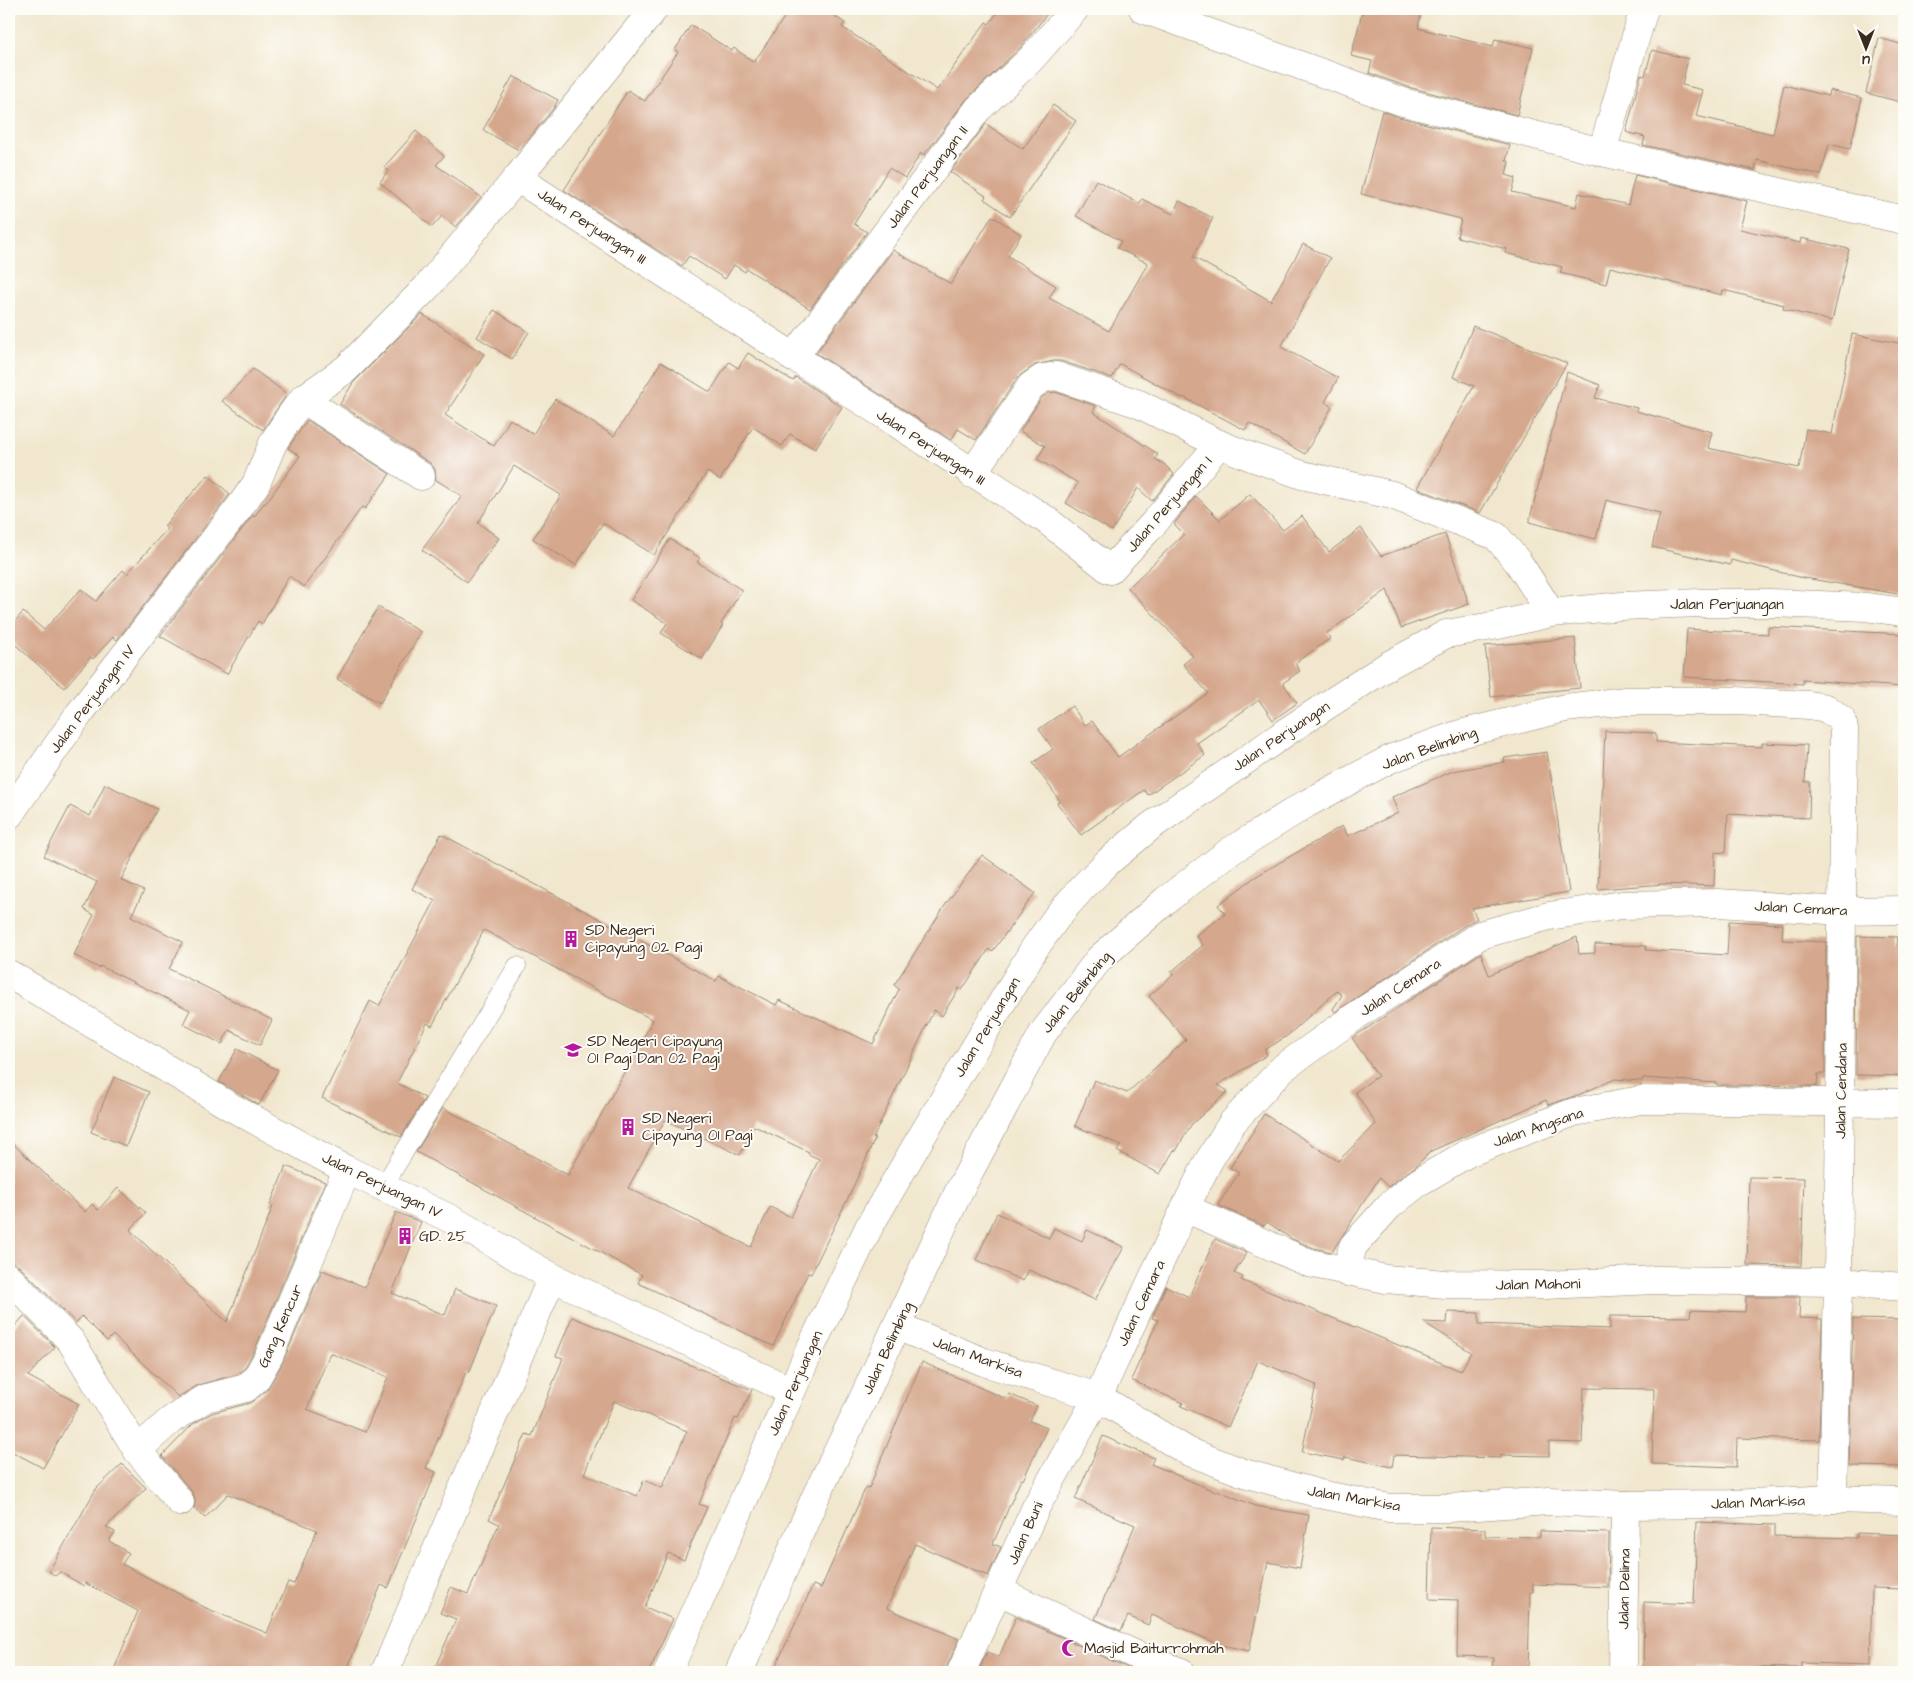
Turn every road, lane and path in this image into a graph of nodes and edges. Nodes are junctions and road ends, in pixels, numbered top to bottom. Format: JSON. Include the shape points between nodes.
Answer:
{"nodes":[{"id":1,"x":654,"y":9,"type":"edge"},
{"id":2,"x":1075,"y":9,"type":"edge"},
{"id":3,"x":1143,"y":9,"type":"edge"},
{"id":4,"x":1644,"y":9,"type":"edge"},
{"id":5,"x":1602,"y":152,"type":"junction"},
{"id":6,"x":517,"y":178,"type":"junction"},
{"id":7,"x":1904,"y":220,"type":"edge"},
{"id":8,"x":793,"y":358,"type":"junction"},
{"id":9,"x":303,"y":399,"type":"junction"},
{"id":10,"x":1219,"y":444,"type":"junction"},
{"id":11,"x":972,"y":474,"type":"junction"},
{"id":12,"x":421,"y":476,"type":"dead end"},
{"id":13,"x":1110,"y":570,"type":"joint"},
{"id":14,"x":1904,"y":612,"type":"edge"},
{"id":15,"x":1550,"y":613,"type":"junction"},
{"id":16,"x":1809,"y":705,"type":"joint"},
{"id":17,"x":9,"y":815,"type":"edge"},
{"id":18,"x":1904,"y":910,"type":"edge"},
{"id":19,"x":1843,"y":911,"type":"junction"},
{"id":20,"x":517,"y":966,"type":"dead end"},
{"id":21,"x":9,"y":974,"type":"edge"},
{"id":22,"x":1841,"y":1103,"type":"junction"},
{"id":23,"x":1904,"y":1103,"type":"edge"},
{"id":24,"x":347,"y":1170,"type":"junction"},
{"id":25,"x":383,"y":1187,"type":"junction"},
{"id":26,"x":1185,"y":1208,"type":"junction"},
{"id":27,"x":1346,"y":1272,"type":"junction"},
{"id":28,"x":552,"y":1277,"type":"junction"},
{"id":29,"x":9,"y":1278,"type":"edge"},
{"id":30,"x":1838,"y":1282,"type":"junction"},
{"id":31,"x":1904,"y":1287,"type":"edge"},
{"id":32,"x":897,"y":1326,"type":"junction"},
{"id":33,"x":792,"y":1391,"type":"junction"},
{"id":34,"x":1098,"y":1397,"type":"junction"},
{"id":35,"x":137,"y":1450,"type":"junction"},
{"id":36,"x":1833,"y":1499,"type":"junction"},
{"id":37,"x":1904,"y":1500,"type":"edge"},
{"id":38,"x":180,"y":1502,"type":"dead end"},
{"id":39,"x":1625,"y":1505,"type":"junction"},
{"id":40,"x":999,"y":1591,"type":"junction"},
{"id":41,"x":385,"y":1672,"type":"edge"},
{"id":42,"x":668,"y":1672,"type":"edge"},
{"id":43,"x":739,"y":1672,"type":"edge"},
{"id":44,"x":961,"y":1672,"type":"edge"},
{"id":45,"x":1181,"y":1672,"type":"edge"},
{"id":46,"x":1623,"y":1672,"type":"edge"}],
"edges":[{"from":1,"to":6,"type":"street"},
{"from":2,"to":8,"type":"street","name":"Jalan Perjuangan II","via":[[1031,59],[978,109]]},
{"from":3,"to":5,"type":"street","via":[[1403,102]]},
{"from":4,"to":5,"type":"street"},
{"from":5,"to":7,"type":"street"},
{"from":6,"to":8,"type":"street","name":"Jalan Perjuangan III"},
{"from":6,"to":9,"type":"street","via":[[421,294],[346,369]]},
{"from":8,"to":11,"type":"street","name":"Jalan Perjuangan III"},
{"from":9,"to":12,"type":"street"},
{"from":9,"to":17,"type":"street","name":"Jalan Perjuangan IV","via":[[273,443],[256,484],[79,714]]},
{"from":10,"to":11,"type":"street","name":"Jalan Perjuangan I","via":[[1139,404],[1056,376],[1043,378],[1031,386]]},
{"from":10,"to":13,"type":"street","name":"Jalan Perjuangan I","via":[[1154,524]]},
{"from":10,"to":15,"type":"street","via":[[1302,475],[1392,496],[1496,536]]},
{"from":11,"to":13,"type":"street","name":"Jalan Perjuangan III","via":[[1045,519]]},
{"from":14,"to":15,"type":"street","name":"Jalan Perjuangan","via":[[1832,605],[1700,603]]},
{"from":15,"to":33,"type":"street","name":"Jalan Perjuangan","via":[[1446,634],[1389,665],[1151,826],[1082,888],[1034,949],[869,1227]]},
{"from":16,"to":19,"type":"street","name":"Jalan Cendana","via":[[1826,708],[1835,714],[1842,720],[1844,729]]},
{"from":16,"to":32,"type":"street","name":"Jalan Belimbing","via":[[1737,700],[1626,701],[1565,708],[1460,734],[1390,759],[1306,804],[1229,852],[1166,900],[1099,959],[1043,1033],[958,1193]]},
{"from":18,"to":19,"type":"street","name":"Jalan Cemara"},
{"from":19,"to":22,"type":"street","name":"Jalan Cendana"},
{"from":19,"to":26,"type":"street","name":"Jalan Cemara","via":[[1718,903],[1622,905],[1549,916],[1480,935],[1357,1015],[1283,1068],[1232,1123]]},
{"from":20,"to":25,"type":"lane"},
{"from":21,"to":24,"type":"street","name":"Jalan Perjuangan IV","via":[[231,1107]]},
{"from":22,"to":23,"type":"street","name":"Jalan Angsana"},
{"from":22,"to":27,"type":"street","name":"Jalan Angsana","via":[[1641,1100],[1574,1112],[1468,1153],[1419,1182],[1389,1206],[1353,1246]]},
{"from":22,"to":30,"type":"street","name":"Jalan Cendana"},
{"from":24,"to":25,"type":"street","name":"Jalan Perjuangan IV"},
{"from":24,"to":35,"type":"street","name":"Gang Kencur","via":[[256,1379],[246,1388],[206,1398],[171,1420]]},
{"from":25,"to":28,"type":"street","name":"Jalan Perjuangan IV","via":[[449,1218]]},
{"from":26,"to":27,"type":"street","name":"Jalan Mahoni","via":[[1309,1263]]},
{"from":26,"to":34,"type":"street","name":"Jalan Cemara"},
{"from":27,"to":30,"type":"street","name":"Jalan Mahoni","via":[[1445,1284],[1545,1285],[1656,1280]]},
{"from":28,"to":33,"type":"street","name":"Jalan Perjuangan IV"},
{"from":28,"to":41,"type":"street"},
{"from":29,"to":35,"type":"street","via":[[71,1341]]},
{"from":30,"to":31,"type":"street","name":"Jalan Mahoni"},
{"from":30,"to":36,"type":"street","name":"Jalan Cendana"},
{"from":32,"to":34,"type":"street","name":"Jalan Markisa","via":[[984,1362]]},
{"from":32,"to":43,"type":"street","name":"Jalan Belimbing","via":[[815,1498]]},
{"from":33,"to":42,"type":"street","name":"Jalan Perjuangan"},
{"from":34,"to":39,"type":"street","name":"Jalan Markisa","via":[[1186,1451],[1244,1473],[1320,1494],[1389,1508],[1449,1508],[1549,1501]]},
{"from":34,"to":40,"type":"street","name":"Jalan Buni","via":[[1036,1507]]},
{"from":35,"to":38,"type":"street"},
{"from":36,"to":37,"type":"street","name":"Jalan Markisa"},
{"from":36,"to":39,"type":"street","name":"Jalan Markisa"},
{"from":39,"to":46,"type":"street","name":"Jalan Delima"},
{"from":40,"to":44,"type":"street","name":"Jalan Buni"},
{"from":40,"to":45,"type":"street","via":[[1149,1661]]}]}
